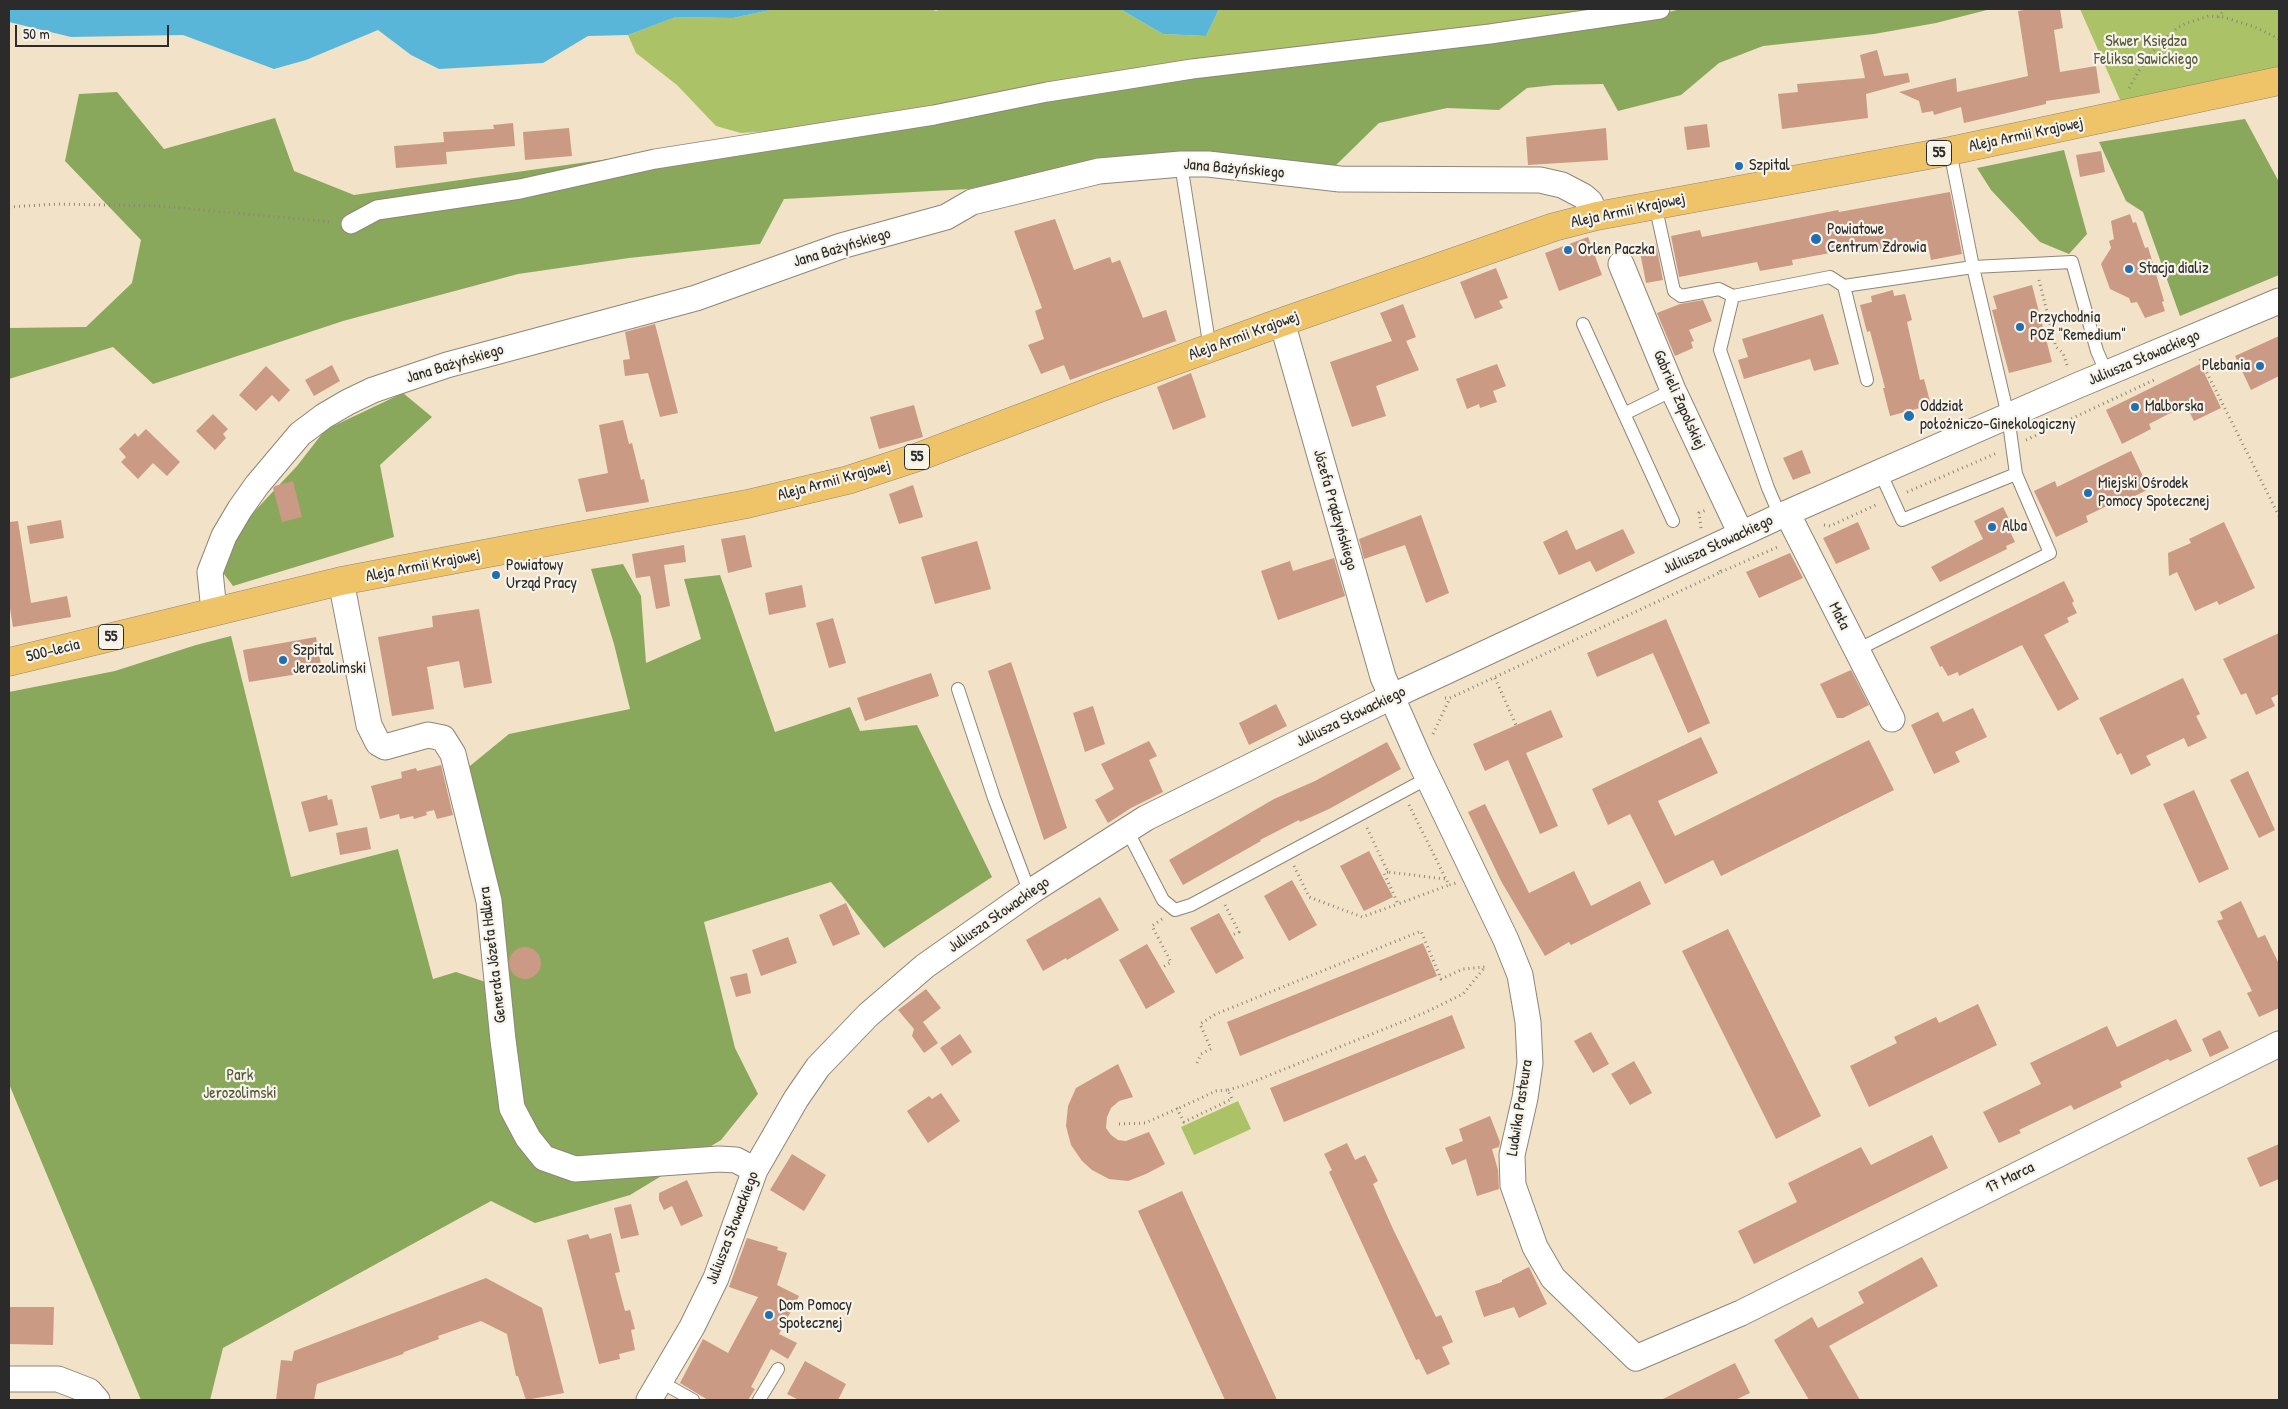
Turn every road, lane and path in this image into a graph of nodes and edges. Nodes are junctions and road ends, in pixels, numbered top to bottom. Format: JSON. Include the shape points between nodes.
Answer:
{"nodes":[{"id":1,"x":1660,"y":9,"type":"edge"},
{"id":2,"x":2225,"y":9,"type":"edge"},
{"id":3,"x":2218,"y":17,"type":"junction"},
{"id":4,"x":2279,"y":39,"type":"edge"},
{"id":5,"x":2279,"y":82,"type":"edge"},
{"id":6,"x":2126,"y":95,"type":"dead end"},
{"id":7,"x":1950,"y":151,"type":"junction"},
{"id":8,"x":1182,"y":164,"type":"junction"},
{"id":9,"x":1655,"y":204,"type":"junction"},
{"id":10,"x":9,"y":207,"type":"edge"},
{"id":11,"x":1596,"y":216,"type":"junction"},
{"id":12,"x":351,"y":224,"type":"joint"},
{"id":13,"x":1621,"y":264,"type":"dead end"},
{"id":14,"x":2035,"y":264,"type":"junction"},
{"id":15,"x":1973,"y":267,"type":"junction"},
{"id":16,"x":1844,"y":286,"type":"junction"},
{"id":17,"x":1733,"y":296,"type":"junction"},
{"id":18,"x":2279,"y":302,"type":"edge"},
{"id":19,"x":1282,"y":322,"type":"junction"},
{"id":20,"x":1583,"y":324,"type":"dead end"},
{"id":21,"x":1210,"y":349,"type":"junction"},
{"id":22,"x":2200,"y":359,"type":"dead end"},
{"id":23,"x":2107,"y":374,"type":"junction"},
{"id":24,"x":1867,"y":380,"type":"dead end"},
{"id":25,"x":2074,"y":387,"type":"junction"},
{"id":26,"x":1673,"y":390,"type":"junction"},
{"id":27,"x":1624,"y":414,"type":"junction"},
{"id":28,"x":2008,"y":416,"type":"junction"},
{"id":29,"x":1880,"y":472,"type":"junction"},
{"id":30,"x":2016,"y":474,"type":"junction"},
{"id":31,"x":1725,"y":501,"type":"junction"},
{"id":32,"x":1813,"y":502,"type":"junction"},
{"id":33,"x":1784,"y":515,"type":"junction"},
{"id":34,"x":2279,"y":516,"type":"edge"},
{"id":35,"x":1673,"y":522,"type":"dead end"},
{"id":36,"x":1741,"y":534,"type":"junction"},
{"id":37,"x":1700,"y":536,"type":"junction"},
{"id":38,"x":1799,"y":538,"type":"junction"},
{"id":39,"x":1721,"y":572,"type":"junction"},
{"id":40,"x":341,"y":581,"type":"junction"},
{"id":41,"x":214,"y":611,"type":"junction"},
{"id":42,"x":1857,"y":650,"type":"junction"},
{"id":43,"x":9,"y":662,"type":"edge"},
{"id":44,"x":1495,"y":678,"type":"junction"},
{"id":45,"x":958,"y":689,"type":"dead end"},
{"id":46,"x":1391,"y":697,"type":"junction"},
{"id":47,"x":1442,"y":698,"type":"dead end"},
{"id":48,"x":1450,"y":698,"type":"junction"},
{"id":49,"x":1892,"y":719,"type":"dead end"},
{"id":50,"x":1516,"y":725,"type":"dead end"},
{"id":51,"x":1424,"y":769,"type":"junction"},
{"id":52,"x":1402,"y":791,"type":"junction"},
{"id":53,"x":1360,"y":814,"type":"junction"},
{"id":54,"x":1126,"y":830,"type":"junction"},
{"id":55,"x":1288,"y":853,"type":"junction"},
{"id":56,"x":1388,"y":872,"type":"junction"},
{"id":57,"x":1474,"y":874,"type":"junction"},
{"id":58,"x":1446,"y":879,"type":"junction"},
{"id":59,"x":1450,"y":885,"type":"junction"},
{"id":60,"x":1033,"y":890,"type":"junction"},
{"id":61,"x":1217,"y":891,"type":"junction"},
{"id":62,"x":1309,"y":897,"type":"junction"},
{"id":63,"x":1306,"y":902,"type":"dead end"},
{"id":64,"x":1398,"y":904,"type":"junction"},
{"id":65,"x":1175,"y":910,"type":"junction"},
{"id":66,"x":1232,"y":935,"type":"dead end"},
{"id":67,"x":1163,"y":967,"type":"dead end"},
{"id":68,"x":2277,"y":1052,"type":"edge"},
{"id":69,"x":1198,"y":1063,"type":"dead end"},
{"id":70,"x":1228,"y":1090,"type":"junction"},
{"id":71,"x":1177,"y":1109,"type":"junction"},
{"id":72,"x":1119,"y":1124,"type":"dead end"},
{"id":73,"x":754,"y":1170,"type":"junction"},
{"id":74,"x":1742,"y":1312,"type":"joint"},
{"id":75,"x":778,"y":1369,"type":"dead end"},
{"id":76,"x":9,"y":1379,"type":"edge"},
{"id":77,"x":655,"y":1391,"type":"edge"},
{"id":78,"x":96,"y":1400,"type":"edge"},
{"id":79,"x":693,"y":1400,"type":"edge"},
{"id":80,"x":759,"y":1400,"type":"edge"}],
"edges":[{"from":1,"to":12,"type":"street","via":[[1481,35],[1192,69],[1047,92],[934,115],[655,159],[520,189],[377,210]]},
{"from":2,"to":3,"type":"path"},
{"from":3,"to":4,"type":"path","via":[[2255,27]]},
{"from":3,"to":6,"type":"path","via":[[2187,22],[2167,36],[2145,60]]},
{"from":5,"to":7,"type":"main road","name":"Aleja Armii Krajowej","number":"55"},
{"from":7,"to":9,"type":"main road","name":"Aleja Armii Krajowej","number":"55"},
{"from":7,"to":15,"type":"lane"},
{"from":8,"to":11,"type":"street","name":"Jana Bażyńskiego","via":[[1340,179],[1540,180],[1562,185],[1583,196],[1590,202]]},
{"from":8,"to":21,"type":"lane"},
{"from":8,"to":41,"type":"street","name":"Jana Bażyńskiego","via":[[1099,171],[972,202],[946,217],[841,246],[696,298],[448,365],[373,390],[335,409],[300,434],[257,485],[215,554],[210,572]]},
{"from":9,"to":11,"type":"main road","name":"Aleja Armii Krajowej","number":"55"},
{"from":9,"to":17,"type":"lane","via":[[1674,291],[1681,296],[1719,289]]},
{"from":10,"to":12,"type":"path","via":[[57,204],[158,206]]},
{"from":11,"to":19,"type":"main road","name":"Aleja Armii Krajowej","number":"55","via":[[1554,227]]},
{"from":13,"to":26,"type":"street","name":"Gabrieli Zapolskiej"},
{"from":14,"to":15,"type":"lane"},
{"from":14,"to":23,"type":"lane","via":[[2072,262],[2097,351]]},
{"from":14,"to":25,"type":"path","via":[[2056,348],[2063,353]]},
{"from":15,"to":16,"type":"lane"},
{"from":15,"to":28,"type":"lane"},
{"from":16,"to":17,"type":"lane","via":[[1830,277]]},
{"from":16,"to":24,"type":"lane"},
{"from":17,"to":33,"type":"lane","via":[[1720,350],[1768,488]]},
{"from":18,"to":23,"type":"street","name":"Juliusza Słowackiego"},
{"from":19,"to":21,"type":"main road","name":"Aleja Armii Krajowej","number":"55"},
{"from":19,"to":46,"type":"street","name":"Józefa Prądzyńskiego","via":[[1377,658]]},
{"from":20,"to":27,"type":"lane"},
{"from":21,"to":40,"type":"main road","name":"Aleja Armii Krajowej","number":"55","via":[[848,480],[747,504]]},
{"from":22,"to":34,"type":"path"},
{"from":23,"to":25,"type":"street","name":"Juliusza Słowackiego"},
{"from":25,"to":28,"type":"street","name":"Juliusza Słowackiego"},
{"from":26,"to":27,"type":"lane"},
{"from":26,"to":31,"type":"street","name":"Gabrieli Zapolskiej"},
{"from":27,"to":35,"type":"lane"},
{"from":28,"to":29,"type":"street","name":"Juliusza Słowackiego"},
{"from":28,"to":30,"type":"lane"},
{"from":29,"to":30,"type":"lane","via":[[1902,520]]},
{"from":29,"to":32,"type":"street","name":"Juliusza Słowackiego"},
{"from":30,"to":42,"type":"lane","via":[[2050,553]]},
{"from":31,"to":36,"type":"street","name":"Gabrieli Zapolskiej"},
{"from":31,"to":37,"type":"path","via":[[1698,513]]},
{"from":32,"to":33,"type":"street","name":"Juliusza Słowackiego"},
{"from":32,"to":38,"type":"path","via":[[1824,525]]},
{"from":33,"to":36,"type":"street","name":"Juliusza Słowackiego"},
{"from":33,"to":38,"type":"street","name":"Mała"},
{"from":36,"to":37,"type":"street","name":"Juliusza Słowackiego"},
{"from":37,"to":39,"type":"path"},
{"from":37,"to":46,"type":"street","name":"Juliusza Słowackiego"},
{"from":38,"to":39,"type":"path"},
{"from":38,"to":42,"type":"street","name":"Mała"},
{"from":39,"to":44,"type":"path"},
{"from":40,"to":41,"type":"main road","name":"Aleja Armii Krajowej","number":"55"},
{"from":40,"to":73,"type":"street","name":"Generała Józefa Hallera","via":[[369,725],[378,742],[385,746],[428,735],[443,738],[453,754],[489,901],[512,1108],[528,1138],[544,1158],[575,1169],[719,1159],[736,1160]]},
{"from":41,"to":43,"type":"main road","name":"500-lecia","number":"55"},
{"from":42,"to":49,"type":"street","name":"Mała"},
{"from":44,"to":48,"type":"path"},
{"from":44,"to":50,"type":"path"},
{"from":45,"to":60,"type":"lane","via":[[994,798],[1025,880]]},
{"from":46,"to":51,"type":"street","name":"Ludwika Pasteura"},
{"from":46,"to":54,"type":"street","name":"Juliusza Słowackiego"},
{"from":47,"to":48,"type":"path"},
{"from":48,"to":51,"type":"path"},
{"from":51,"to":52,"type":"lane"},
{"from":51,"to":57,"type":"street","name":"Ludwika Pasteura"},
{"from":52,"to":53,"type":"lane"},
{"from":52,"to":58,"type":"path"},
{"from":53,"to":55,"type":"lane"},
{"from":53,"to":56,"type":"path"},
{"from":54,"to":60,"type":"street","name":"Juliusza Słowackiego"},
{"from":54,"to":65,"type":"lane","via":[[1163,900]]},
{"from":55,"to":61,"type":"lane"},
{"from":55,"to":62,"type":"path"},
{"from":56,"to":58,"type":"path"},
{"from":56,"to":64,"type":"path","via":[[1384,873]]},
{"from":57,"to":59,"type":"path"},
{"from":57,"to":74,"type":"street","name":"Ludwika Pasteura","via":[[1512,954],[1523,988],[1530,1063],[1511,1173],[1535,1246],[1547,1269],[1562,1289],[1636,1358]]},
{"from":58,"to":59,"type":"path"},
{"from":59,"to":64,"type":"path"},
{"from":60,"to":73,"type":"street","name":"Juliusza Słowackiego","via":[[925,966],[854,1029],[818,1068],[796,1099]]},
{"from":61,"to":65,"type":"lane"},
{"from":61,"to":66,"type":"path","via":[[1239,932]]},
{"from":62,"to":63,"type":"path"},
{"from":62,"to":64,"type":"path","via":[[1362,917]]},
{"from":65,"to":67,"type":"path","via":[[1152,926],[1171,962]]},
{"from":68,"to":74,"type":"street","name":"17 Marca"},
{"from":69,"to":70,"type":"path","via":[[1201,1054],[1211,1050],[1200,1024],[1216,1014],[1421,931],[1441,979],[1463,969],[1485,967],[1463,994],[1424,1013]]},
{"from":70,"to":71,"type":"path","via":[[1216,1091]]},
{"from":70,"to":71,"type":"path","via":[[1232,1099],[1184,1122]]},
{"from":71,"to":72,"type":"path","via":[[1145,1123]]},
{"from":73,"to":77,"type":"street","name":"Juliusza Słowackiego","via":[[716,1278]]},
{"from":75,"to":80,"type":"lane"},
{"from":76,"to":78,"type":"street","via":[[58,1379],[89,1392]]},
{"from":77,"to":79,"type":"lane"}]}
